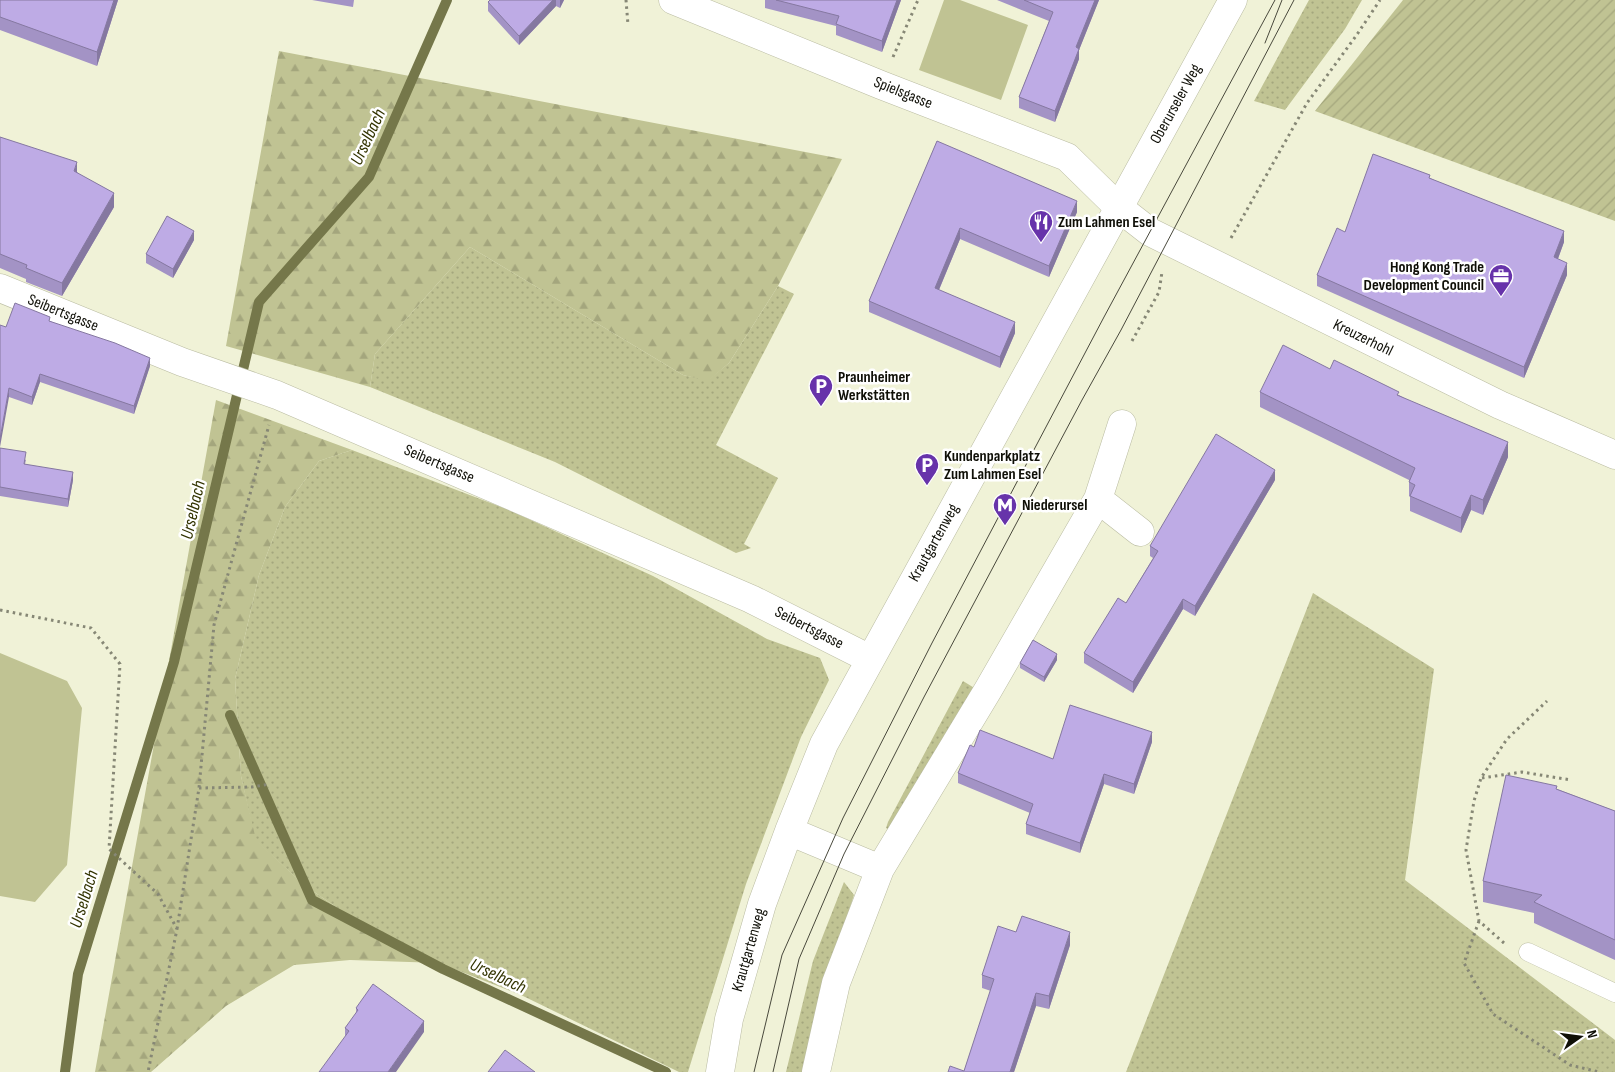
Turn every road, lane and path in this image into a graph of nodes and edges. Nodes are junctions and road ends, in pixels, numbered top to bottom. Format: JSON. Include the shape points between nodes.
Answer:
{"nodes":[{"id":1,"x":626,"y":0,"type":"edge"},
{"id":2,"x":673,"y":0,"type":"edge"},
{"id":3,"x":918,"y":0,"type":"edge"},
{"id":4,"x":1233,"y":0,"type":"edge"},
{"id":5,"x":1380,"y":0,"type":"edge"},
{"id":6,"x":628,"y":24,"type":"dead end"},
{"id":7,"x":890,"y":62,"type":"dead end"},
{"id":8,"x":1118,"y":207,"type":"junction"},
{"id":9,"x":1216,"y":265,"type":"junction"},
{"id":10,"x":0,"y":288,"type":"edge"},
{"id":11,"x":1159,"y":292,"type":"dead end"},
{"id":12,"x":1132,"y":341,"type":"dead end"},
{"id":13,"x":274,"y":406,"type":"junction"},
{"id":14,"x":1122,"y":424,"type":"dead end"},
{"id":15,"x":1615,"y":455,"type":"edge"},
{"id":16,"x":1098,"y":499,"type":"junction"},
{"id":17,"x":1140,"y":532,"type":"dead end"},
{"id":18,"x":0,"y":610,"type":"edge"},
{"id":19,"x":870,"y":659,"type":"junction"},
{"id":20,"x":1547,"y":701,"type":"dead end"},
{"id":21,"x":1482,"y":778,"type":"junction"},
{"id":22,"x":1571,"y":780,"type":"dead end"},
{"id":23,"x":270,"y":784,"type":"dead end"},
{"id":24,"x":199,"y":788,"type":"junction"},
{"id":25,"x":789,"y":831,"type":"junction"},
{"id":26,"x":880,"y":869,"type":"junction"},
{"id":27,"x":1478,"y":921,"type":"junction"},
{"id":28,"x":177,"y":929,"type":"junction"},
{"id":29,"x":1528,"y":952,"type":"joint"},
{"id":30,"x":1615,"y":993,"type":"edge"},
{"id":31,"x":148,"y":1072,"type":"edge"},
{"id":32,"x":720,"y":1072,"type":"edge"},
{"id":33,"x":816,"y":1072,"type":"edge"},
{"id":34,"x":1599,"y":1072,"type":"edge"}],
"edges":[{"from":1,"to":6,"type":"path"},
{"from":2,"to":8,"type":"street","name":"Spielsgasse","via":[[1067,157]]},
{"from":3,"to":7,"type":"path"},
{"from":4,"to":8,"type":"street","name":"Oberurseler Weg"},
{"from":5,"to":9,"type":"path","via":[[1307,103]]},
{"from":8,"to":9,"type":"street","name":"Kreuzerhohl","via":[[1150,232]]},
{"from":8,"to":19,"type":"street","name":"Krautgartenweg"},
{"from":9,"to":15,"type":"street","name":"Kreuzerhohl","via":[[1500,405]]},
{"from":10,"to":13,"type":"street","name":"Seibertsgasse","via":[[182,362]]},
{"from":11,"to":12,"type":"path"},
{"from":13,"to":19,"type":"street","name":"Seibertsgasse","via":[[752,599]]},
{"from":13,"to":24,"type":"path","via":[[214,625]]},
{"from":14,"to":16,"type":"street"},
{"from":16,"to":17,"type":"street"},
{"from":16,"to":26,"type":"street"},
{"from":18,"to":28,"type":"path","via":[[90,628],[120,664],[109,849],[158,894]]},
{"from":19,"to":25,"type":"street","name":"Krautgartenweg","via":[[824,744]]},
{"from":20,"to":21,"type":"path","via":[[1507,739]]},
{"from":21,"to":22,"type":"path","via":[[1522,772]]},
{"from":21,"to":27,"type":"path","via":[[1474,801],[1466,850]]},
{"from":23,"to":24,"type":"path"},
{"from":24,"to":28,"type":"path"},
{"from":25,"to":26,"type":"street"},
{"from":25,"to":32,"type":"street","name":"Krautgartenweg","via":[[762,904],[732,1009]]},
{"from":26,"to":33,"type":"street","via":[[836,982]]},
{"from":27,"to":29,"type":"path","via":[[1505,944]]},
{"from":27,"to":34,"type":"path","via":[[1464,963],[1493,1014],[1570,1065]]},
{"from":28,"to":31,"type":"path"},
{"from":29,"to":30,"type":"lane"}]}
